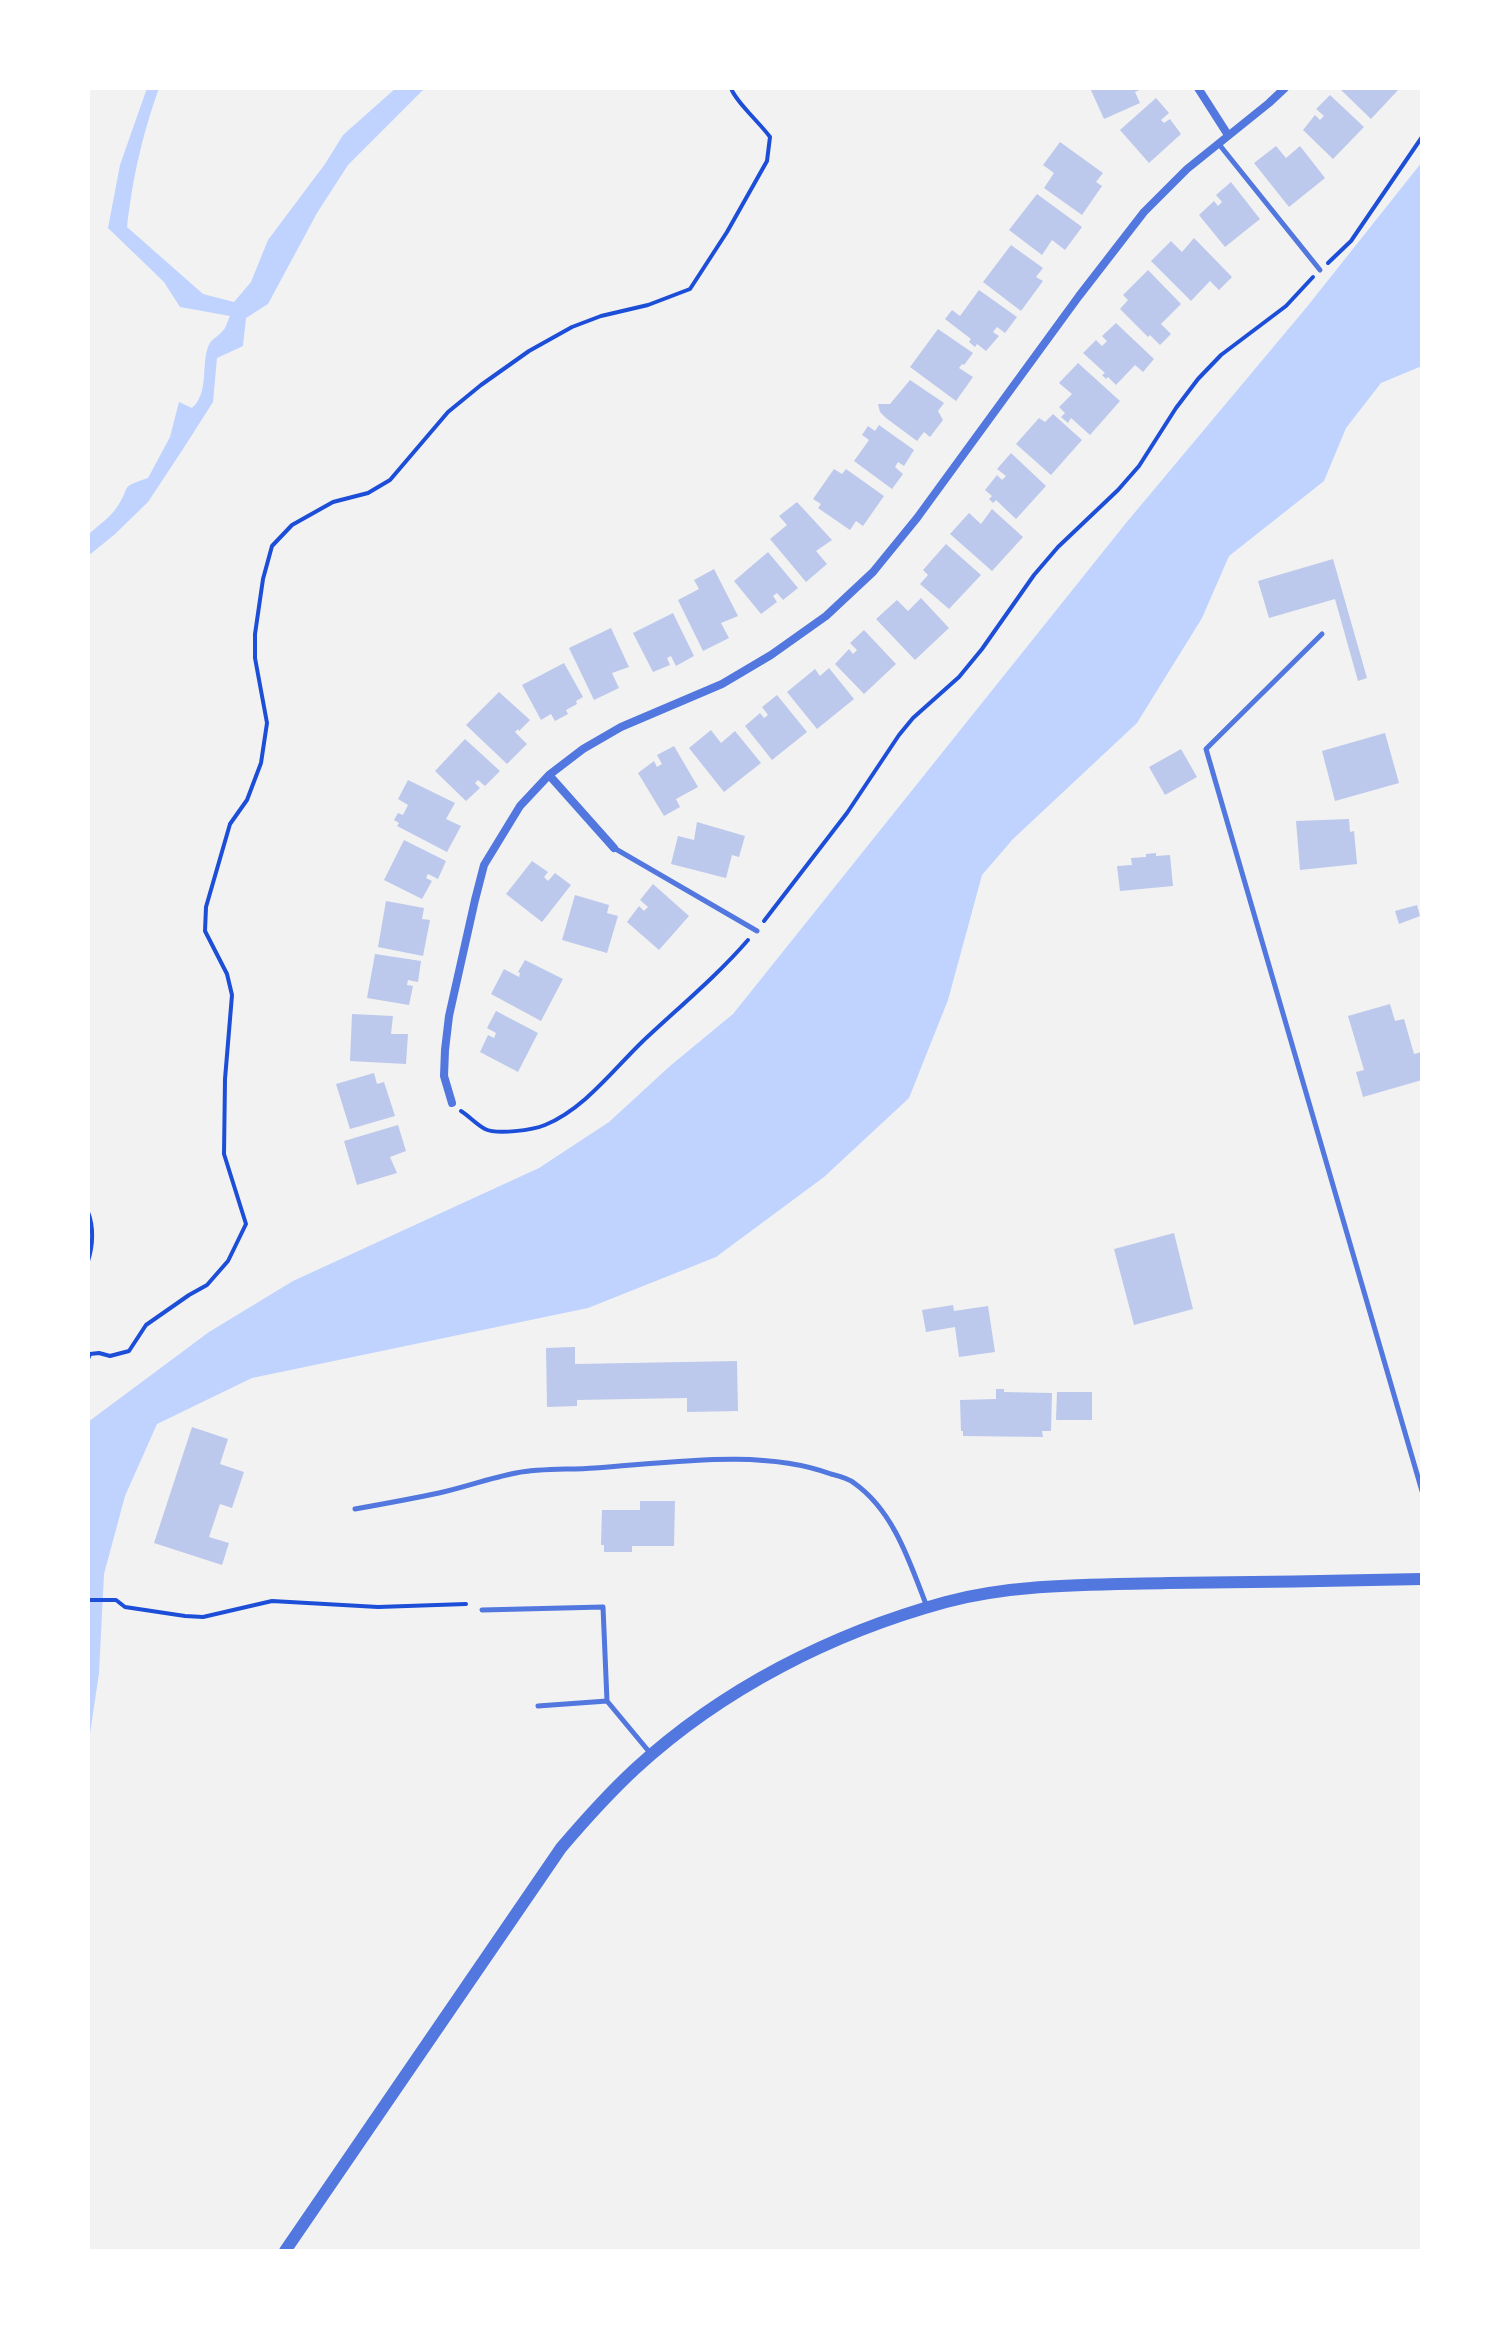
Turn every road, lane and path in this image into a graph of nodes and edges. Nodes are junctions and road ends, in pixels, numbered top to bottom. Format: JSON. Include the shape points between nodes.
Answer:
{"nodes":[{"id":1,"x":731,"y":88,"type":"edge"},
{"id":2,"x":1198,"y":88,"type":"edge"},
{"id":3,"x":1285,"y":88,"type":"edge"},
{"id":4,"x":1228,"y":135,"type":"junction"},
{"id":5,"x":1422,"y":137,"type":"edge"},
{"id":6,"x":1217,"y":143,"type":"junction"},
{"id":7,"x":1320,"y":270,"type":"junction"},
{"id":8,"x":1322,"y":634,"type":"dead end"},
{"id":9,"x":549,"y":775,"type":"junction"},
{"id":10,"x":614,"y":848,"type":"joint"},
{"id":11,"x":757,"y":931,"type":"junction"},
{"id":12,"x":452,"y":1103,"type":"joint"},
{"id":13,"x":88,"y":1212,"type":"edge"},
{"id":14,"x":88,"y":1261,"type":"edge"},
{"id":15,"x":89,"y":1354,"type":"edge"},
{"id":16,"x":1422,"y":1491,"type":"edge"},
{"id":17,"x":355,"y":1509,"type":"dead end"},
{"id":18,"x":1422,"y":1579,"type":"edge"},
{"id":19,"x":88,"y":1600,"type":"edge"},
{"id":20,"x":466,"y":1604,"type":"dead end"},
{"id":21,"x":928,"y":1608,"type":"junction"},
{"id":22,"x":482,"y":1610,"type":"dead end"},
{"id":23,"x":607,"y":1701,"type":"junction"},
{"id":24,"x":538,"y":1706,"type":"dead end"},
{"id":25,"x":652,"y":1755,"type":"junction"},
{"id":26,"x":285,"y":2251,"type":"edge"}],
"edges":[{"from":1,"to":15,"type":"path","via":[[770,137],[767,161],[690,289],[586,321],[529,351],[448,412],[390,480],[368,493],[333,502],[292,525],[272,546],[255,634],[267,723],[261,763],[247,800],[230,824],[206,907],[205,931],[232,995],[224,1154],[246,1224],[228,1261],[207,1285],[146,1325],[129,1351]]},
{"from":2,"to":4,"type":"street"},
{"from":3,"to":4,"type":"street"},
{"from":4,"to":6,"type":"street"},
{"from":5,"to":7,"type":"path","via":[[1351,241]]},
{"from":6,"to":7,"type":"lane"},
{"from":6,"to":9,"type":"street","via":[[1144,212],[873,572],[826,616],[771,655],[722,684],[621,727]]},
{"from":7,"to":11,"type":"path","via":[[1286,306],[1198,379],[1139,466],[1058,547],[959,677],[899,735]]},
{"from":8,"to":16,"type":"lane","via":[[1206,749]]},
{"from":9,"to":10,"type":"street"},
{"from":9,"to":12,"type":"street","via":[[520,806],[484,865],[449,1016],[444,1076]]},
{"from":10,"to":11,"type":"lane"},
{"from":11,"to":12,"type":"path","via":[[725,968],[562,1116],[525,1130],[487,1131]]},
{"from":13,"to":14,"type":"path"},
{"from":17,"to":21,"type":"lane","via":[[545,1469],[722,1459],[815,1467],[853,1482],[883,1510]]},
{"from":18,"to":21,"type":"street","via":[[1069,1585]]},
{"from":19,"to":20,"type":"path","via":[[116,1600],[125,1607],[203,1617],[272,1601],[378,1607]]},
{"from":21,"to":25,"type":"street","via":[[797,1658],[710,1710]]},
{"from":22,"to":23,"type":"lane","via":[[603,1607]]},
{"from":23,"to":24,"type":"lane"},
{"from":23,"to":25,"type":"lane"},
{"from":25,"to":26,"type":"street","via":[[561,1848]]}]}
